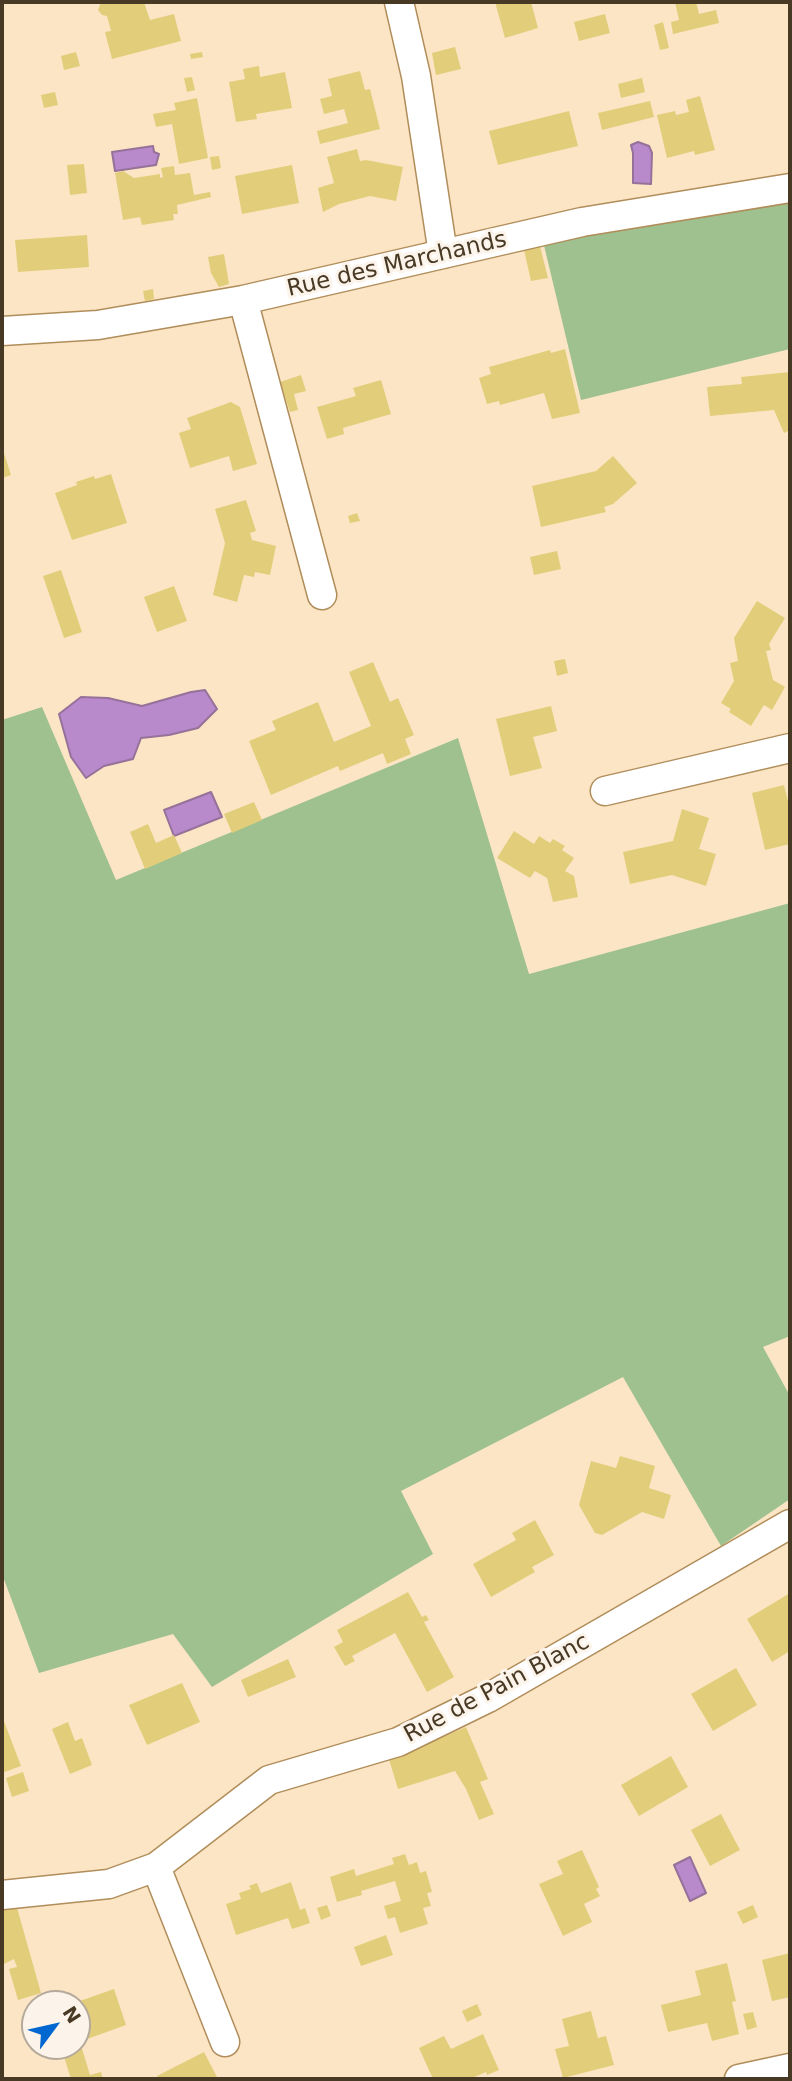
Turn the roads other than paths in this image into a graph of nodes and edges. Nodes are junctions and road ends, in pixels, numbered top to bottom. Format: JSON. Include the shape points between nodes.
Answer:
{"nodes":[{"id":1,"x":399,"y":2,"type":"edge"},
{"id":2,"x":790,"y":188,"type":"edge"},
{"id":3,"x":443,"y":254,"type":"junction"},
{"id":4,"x":243,"y":300,"type":"junction"},
{"id":5,"x":2,"y":331,"type":"edge"},
{"id":6,"x":323,"y":595,"type":"dead end"},
{"id":7,"x":790,"y":748,"type":"edge"},
{"id":8,"x":605,"y":791,"type":"dead end"},
{"id":9,"x":789,"y":1529,"type":"edge"},
{"id":10,"x":156,"y":1867,"type":"junction"},
{"id":11,"x":2,"y":1895,"type":"edge"},
{"id":12,"x":225,"y":2042,"type":"dead end"},
{"id":13,"x":790,"y":2068,"type":"edge"},
{"id":14,"x":739,"y":2079,"type":"edge"}],
"edges":[{"from":1,"to":3,"type":"street","via":[[416,76]]},
{"from":2,"to":3,"type":"street","name":"Rue des Marchands","via":[[582,222]]},
{"from":3,"to":4,"type":"street","name":"Rue des Marchands"},
{"from":4,"to":5,"type":"street","name":"Rue des Marchands","via":[[98,325]]},
{"from":4,"to":6,"type":"street"},
{"from":7,"to":8,"type":"street"},
{"from":9,"to":10,"type":"street","name":"Rue de Pain Blanc","via":[[477,1704],[398,1742],[270,1780]]},
{"from":10,"to":11,"type":"street","name":"Rue de Pain Blanc","via":[[109,1884]]},
{"from":10,"to":12,"type":"street"},
{"from":13,"to":14,"type":"street"}]}
